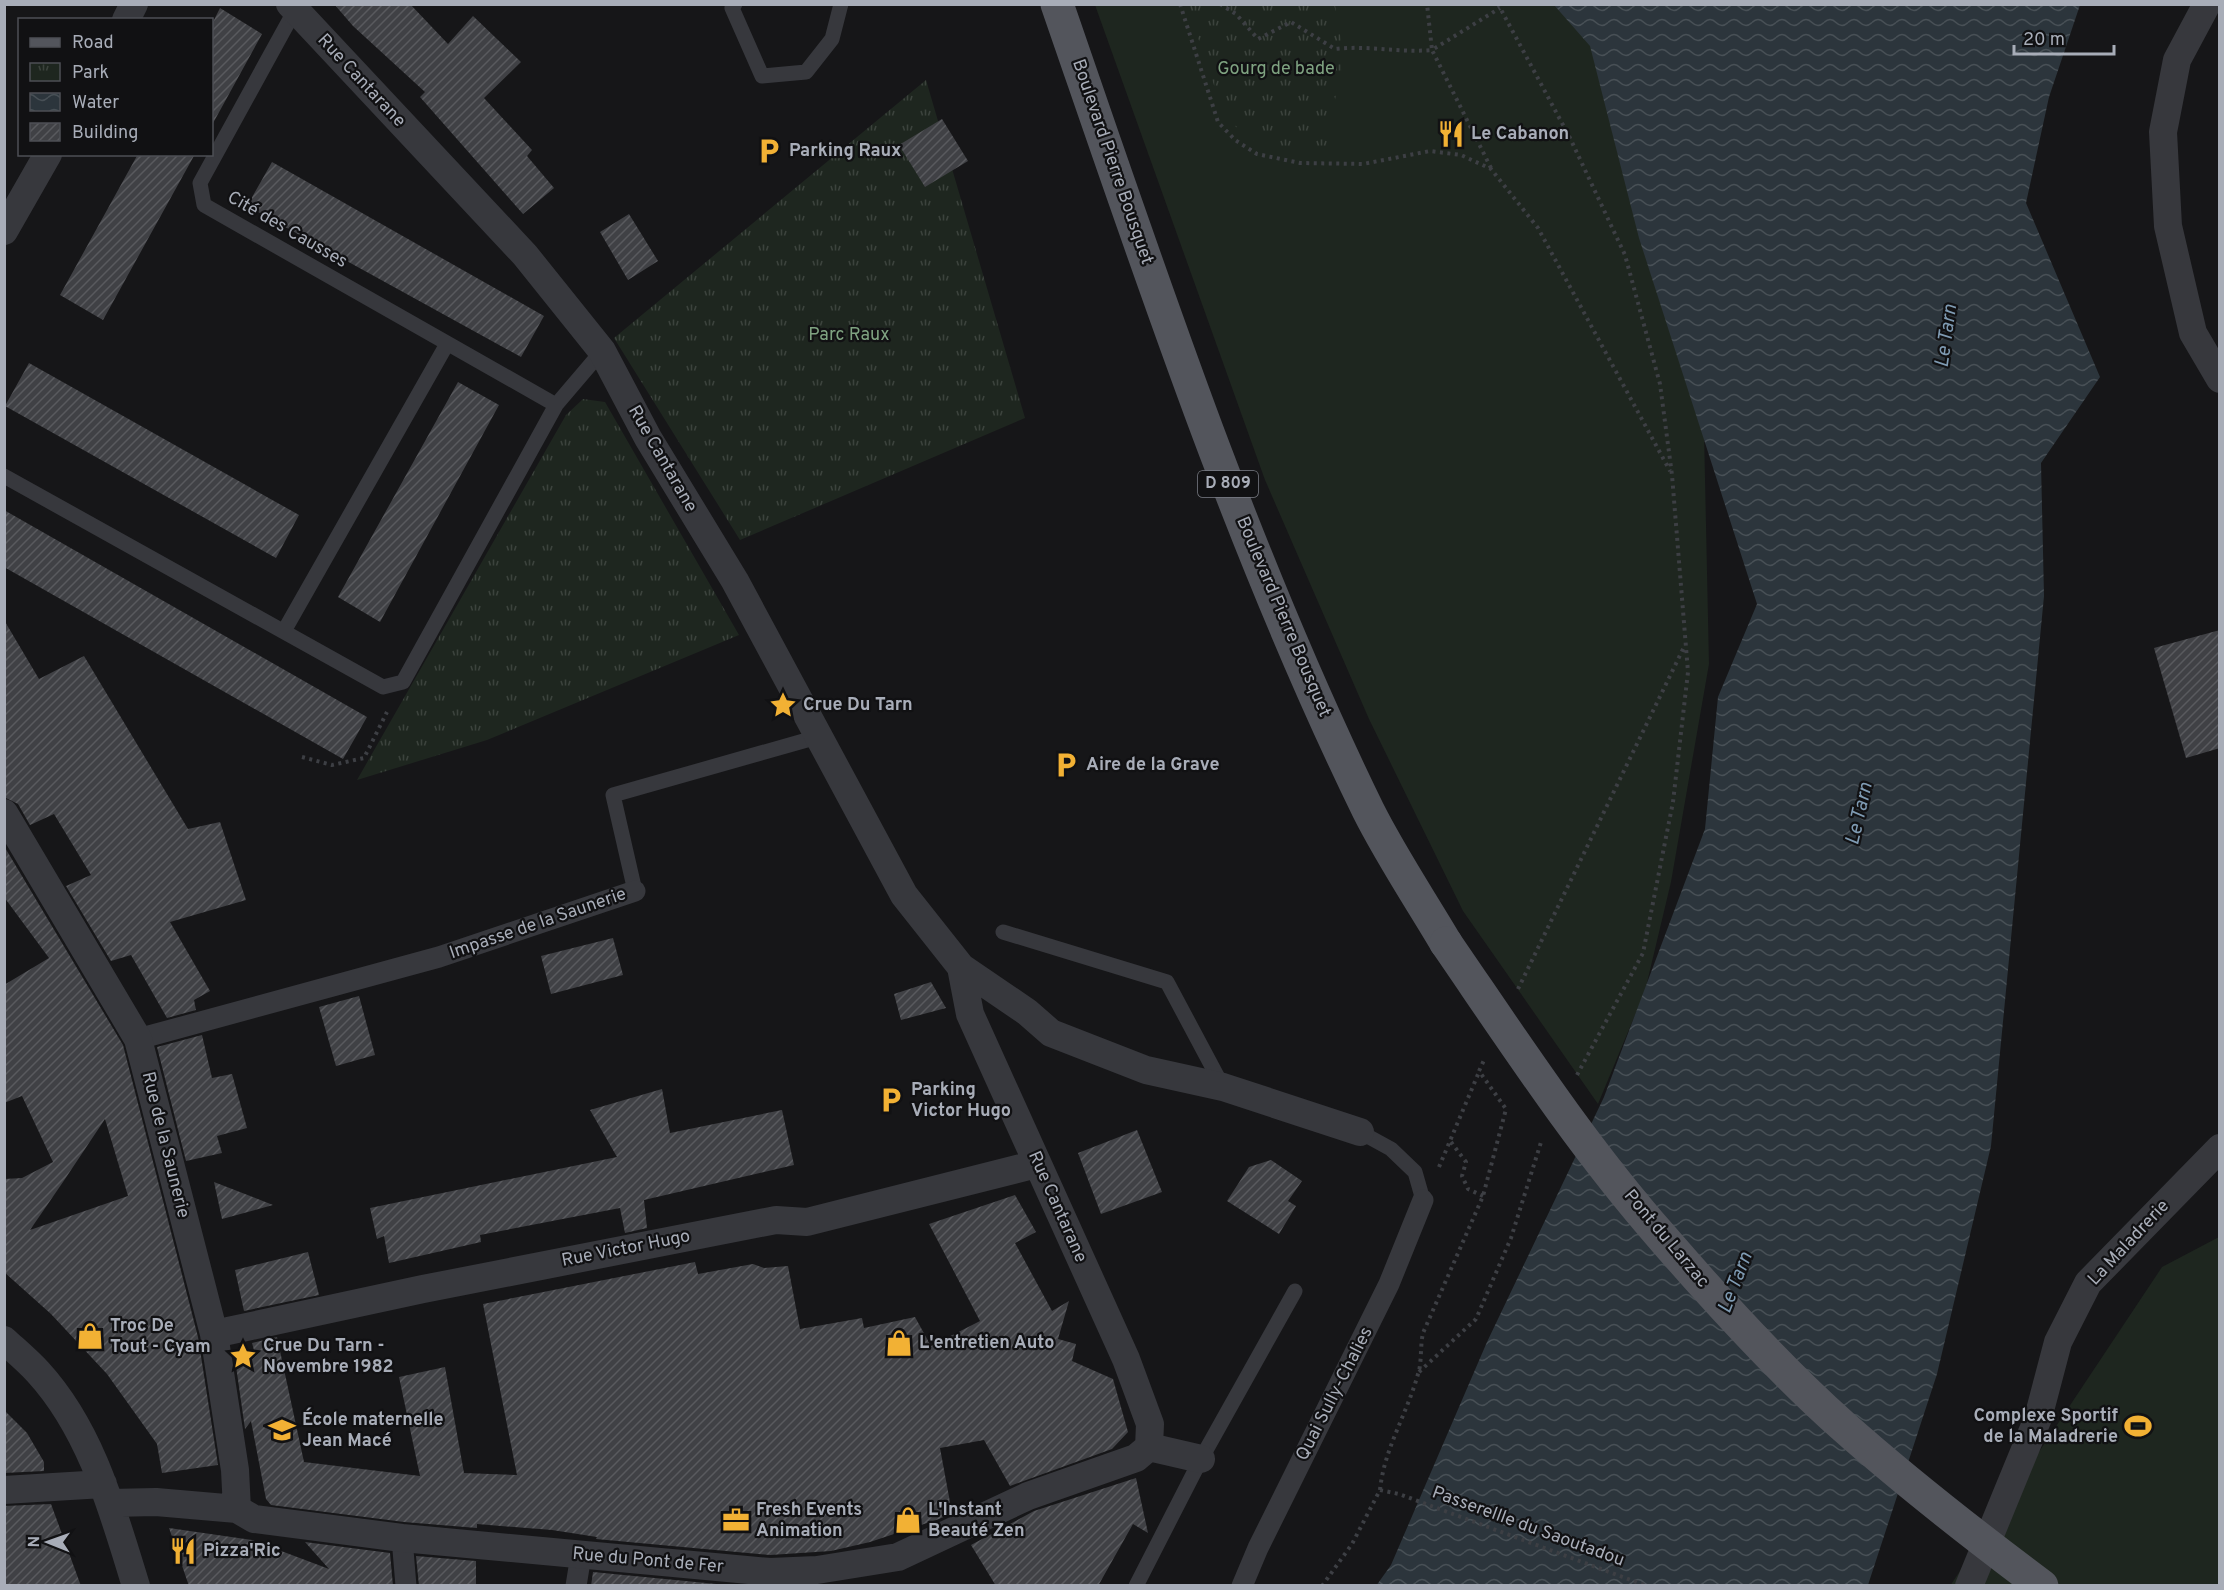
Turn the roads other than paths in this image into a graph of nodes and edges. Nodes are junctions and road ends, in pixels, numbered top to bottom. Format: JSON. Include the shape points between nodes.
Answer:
{"nodes":[{"id":1,"x":134,"y":4,"type":"edge"},
{"id":2,"x":735,"y":4,"type":"edge"},
{"id":3,"x":841,"y":4,"type":"edge"},
{"id":4,"x":1056,"y":4,"type":"edge"},
{"id":5,"x":2207,"y":4,"type":"edge"},
{"id":6,"x":292,"y":7,"type":"edge"},
{"id":7,"x":127,"y":18,"type":"edge"},
{"id":8,"x":47,"y":156,"type":"edge"},
{"id":9,"x":4,"y":231,"type":"edge"},
{"id":10,"x":447,"y":344,"type":"junction"},
{"id":11,"x":602,"y":351,"type":"junction"},
{"id":12,"x":2220,"y":379,"type":"edge"},
{"id":13,"x":556,"y":405,"type":"junction"},
{"id":14,"x":4,"y":476,"type":"edge"},
{"id":15,"x":284,"y":631,"type":"junction"},
{"id":16,"x":821,"y":736,"type":"junction"},
{"id":17,"x":4,"y":813,"type":"edge"},
{"id":18,"x":635,"y":891,"type":"joint"},
{"id":19,"x":1003,"y":932,"type":"dead end"},
{"id":20,"x":1446,"y":943,"type":"joint"},
{"id":21,"x":961,"y":967,"type":"junction"},
{"id":22,"x":138,"y":1039,"type":"junction"},
{"id":23,"x":1223,"y":1087,"type":"junction"},
{"id":24,"x":1360,"y":1132,"type":"joint"},
{"id":25,"x":2220,"y":1148,"type":"edge"},
{"id":26,"x":1037,"y":1164,"type":"junction"},
{"id":27,"x":1423,"y":1200,"type":"joint"},
{"id":28,"x":1295,"y":1291,"type":"dead end"},
{"id":29,"x":214,"y":1334,"type":"junction"},
{"id":30,"x":4,"y":1340,"type":"edge"},
{"id":31,"x":1149,"y":1447,"type":"junction"},
{"id":32,"x":1201,"y":1460,"type":"junction"},
{"id":33,"x":4,"y":1490,"type":"edge"},
{"id":34,"x":106,"y":1493,"type":"junction"},
{"id":35,"x":237,"y":1509,"type":"junction"},
{"id":36,"x":402,"y":1538,"type":"junction"},
{"id":37,"x":581,"y":1555,"type":"junction"},
{"id":38,"x":773,"y":1579,"type":"edge"},
{"id":39,"x":136,"y":1586,"type":"edge"},
{"id":40,"x":406,"y":1586,"type":"edge"},
{"id":41,"x":576,"y":1586,"type":"edge"},
{"id":42,"x":1136,"y":1586,"type":"edge"},
{"id":43,"x":1242,"y":1586,"type":"edge"},
{"id":44,"x":1969,"y":1586,"type":"edge"},
{"id":45,"x":2042,"y":1586,"type":"edge"}],
"edges":[{"from":1,"to":7,"type":"street"},
{"from":2,"to":3,"type":"lane","via":[[732,8],[762,76],[806,72],[832,39]]},
{"from":4,"to":20,"type":"main road","name":"Boulevard Pierre Bousquet","number":"D 809","via":[[1211,441],[1272,593],[1370,813]]},
{"from":5,"to":12,"type":"street","via":[[2177,60],[2163,132],[2168,226],[2193,333]]},
{"from":6,"to":10,"type":"lane","name":"Cité des Causses","via":[[200,183],[204,205]]},
{"from":6,"to":11,"type":"street","name":"Rue Cantarane","via":[[525,255]]},
{"from":8,"to":9,"type":"street"},
{"from":10,"to":13,"type":"lane","name":"Cité des Causses"},
{"from":10,"to":15,"type":"lane"},
{"from":11,"to":13,"type":"lane"},
{"from":11,"to":16,"type":"street","name":"Rue Cantarane","via":[[648,438],[735,581]]},
{"from":13,"to":15,"type":"lane","via":[[403,682],[383,687]]},
{"from":14,"to":15,"type":"lane"},
{"from":16,"to":18,"type":"lane","name":"Impasse de la Saunerie","via":[[613,795]]},
{"from":16,"to":21,"type":"street","name":"Rue Cantarane","via":[[904,895]]},
{"from":17,"to":22,"type":"street","name":"Rue de la Saunerie"},
{"from":18,"to":22,"type":"street","name":"Impasse de la Saunerie","via":[[439,957]]},
{"from":19,"to":23,"type":"lane","via":[[1167,982]]},
{"from":20,"to":45,"type":"main road","name":"Pont du Larzac","number":"D 809","bridge":true,"via":[[1569,1119],[1659,1235],[1748,1333],[1842,1425],[1958,1523]]},
{"from":21,"to":23,"type":"street","name":"Rue Cantarane","via":[[1051,1033],[1146,1070]]},
{"from":21,"to":26,"type":"street","name":"Rue Cantarane","via":[[970,1014]]},
{"from":22,"to":29,"type":"street","name":"Rue de la Saunerie"},
{"from":23,"to":24,"type":"street","name":"Rue Cantarane"},
{"from":24,"to":27,"type":"lane","via":[[1391,1149],[1415,1172]]},
{"from":25,"to":44,"type":"street","name":"La Maladrerie","via":[[2088,1283],[2058,1342],[2038,1418]]},
{"from":26,"to":29,"type":"street","name":"Rue Victor Hugo","via":[[807,1222],[776,1220]]},
{"from":26,"to":31,"type":"street","name":"Rue Cantarane","via":[[1126,1359],[1150,1424]]},
{"from":27,"to":43,"type":"street","name":"Quai Sully-Chalies","via":[[1389,1284]]},
{"from":28,"to":32,"type":"lane"},
{"from":29,"to":35,"type":"street","name":"Rue de la Saunerie","via":[[235,1470]]},
{"from":30,"to":34,"type":"street","via":[[39,1373],[66,1412],[86,1445]]},
{"from":31,"to":32,"type":"street"},
{"from":31,"to":38,"type":"street","name":"Rue du Pont de Fer","via":[[1136,1458],[1028,1496],[898,1557]]},
{"from":32,"to":42,"type":"lane"},
{"from":33,"to":34,"type":"street","name":"Rue du Pont de Fer"},
{"from":34,"to":35,"type":"street","name":"Rue du Pont de Fer","via":[[132,1500]]},
{"from":34,"to":39,"type":"street"},
{"from":35,"to":36,"type":"street","name":"Rue du Pont de Fer","via":[[254,1519]]},
{"from":36,"to":37,"type":"street","name":"Rue du Pont de Fer"},
{"from":36,"to":40,"type":"street"},
{"from":37,"to":38,"type":"street","name":"Rue du Pont de Fer"},
{"from":37,"to":41,"type":"street"}]}
